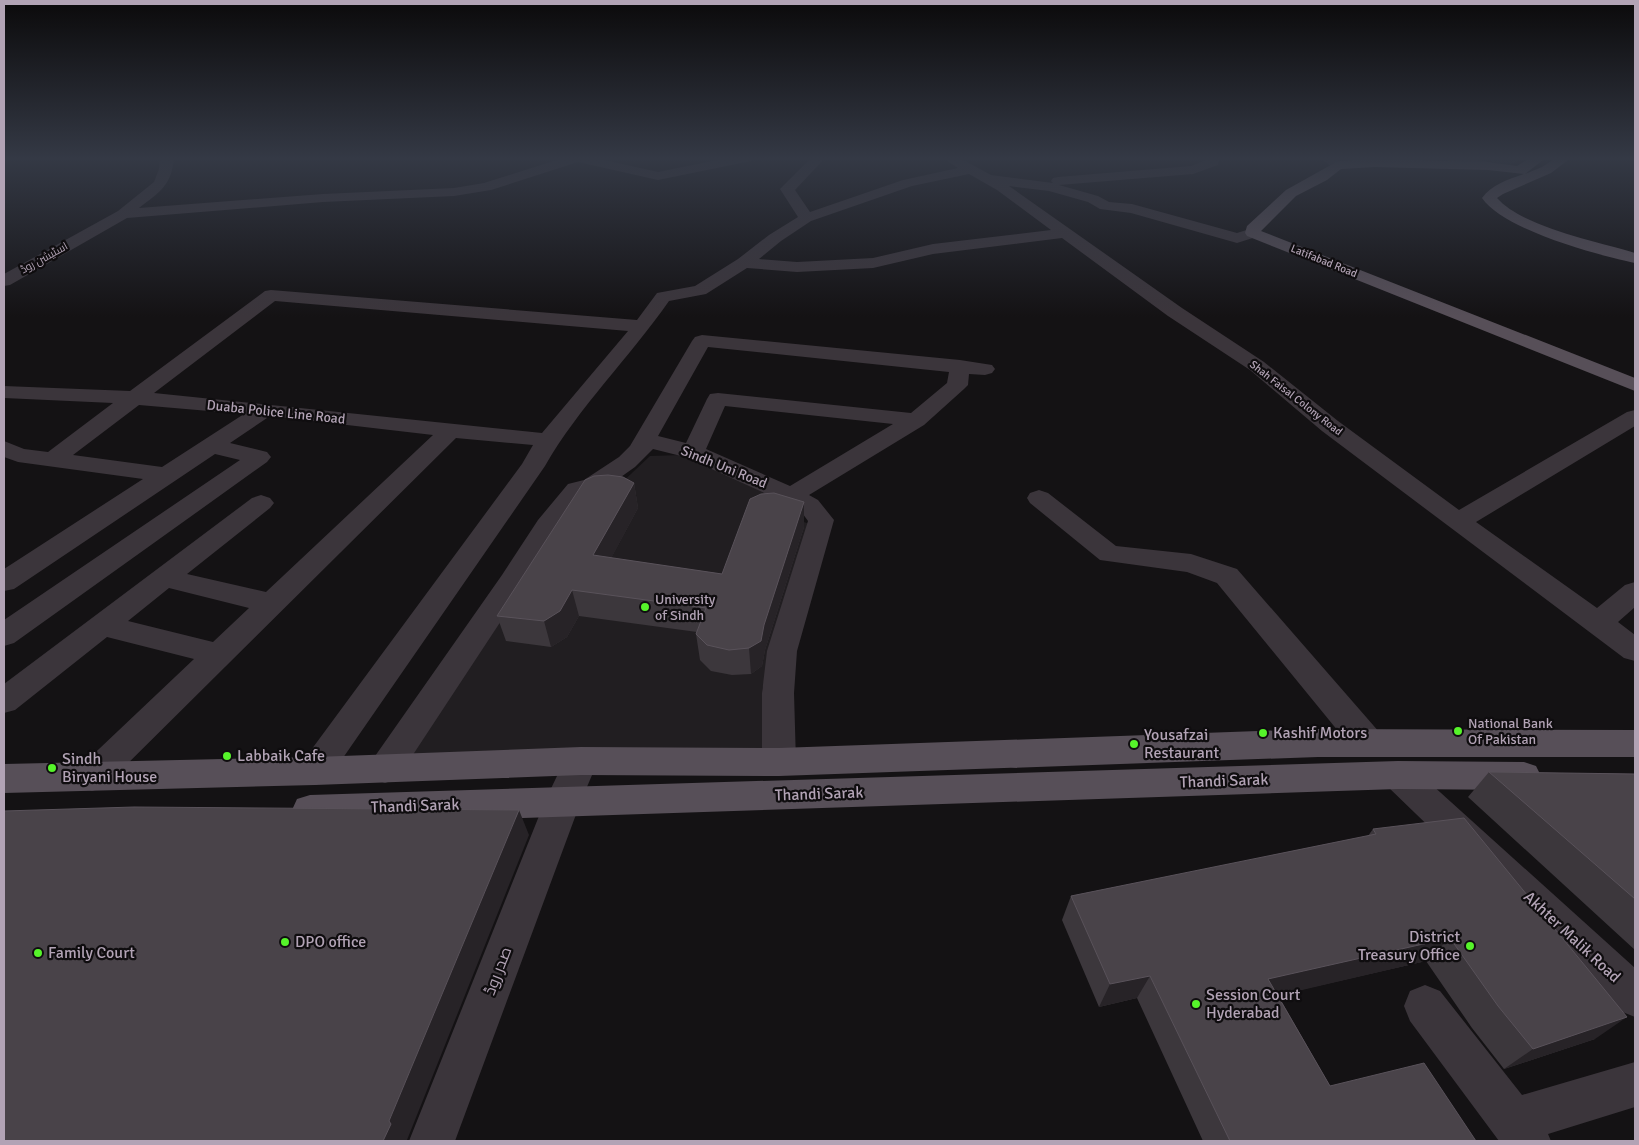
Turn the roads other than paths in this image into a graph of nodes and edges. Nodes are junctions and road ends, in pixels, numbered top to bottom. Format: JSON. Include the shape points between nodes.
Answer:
{"nodes":[{"id":1,"x":113,"y":210,"type":"edge"},
{"id":2,"x":127,"y":210,"type":"edge"},
{"id":3,"x":168,"y":210,"type":"edge"},
{"id":4,"x":801,"y":210,"type":"edge"},
{"id":5,"x":830,"y":210,"type":"edge"},
{"id":6,"x":1032,"y":210,"type":"edge"},
{"id":7,"x":1141,"y":210,"type":"edge"},
{"id":8,"x":1273,"y":210,"type":"edge"},
{"id":9,"x":1502,"y":210,"type":"edge"},
{"id":10,"x":123,"y":214,"type":"junction"},
{"id":11,"x":806,"y":218,"type":"junction"},
{"id":12,"x":1253,"y":232,"type":"junction"},
{"id":13,"x":1065,"y":233,"type":"junction"},
{"id":14,"x":1635,"y":258,"type":"edge"},
{"id":15,"x":744,"y":264,"type":"junction"},
{"id":16,"x":4,"y":271,"type":"edge"},
{"id":17,"x":4,"y":281,"type":"edge"},
{"id":18,"x":642,"y":326,"type":"junction"},
{"id":19,"x":960,"y":366,"type":"junction"},
{"id":20,"x":985,"y":369,"type":"dead end"},
{"id":21,"x":1635,"y":385,"type":"edge"},
{"id":22,"x":4,"y":392,"type":"edge"},
{"id":23,"x":136,"y":398,"type":"junction"},
{"id":24,"x":264,"y":410,"type":"junction"},
{"id":25,"x":1635,"y":417,"type":"edge"},
{"id":26,"x":916,"y":420,"type":"junction"},
{"id":27,"x":450,"y":432,"type":"junction"},
{"id":28,"x":548,"y":440,"type":"junction"},
{"id":29,"x":644,"y":440,"type":"junction"},
{"id":30,"x":211,"y":446,"type":"junction"},
{"id":31,"x":693,"y":452,"type":"junction"},
{"id":32,"x":7,"y":454,"type":"edge"},
{"id":33,"x":52,"y":460,"type":"junction"},
{"id":34,"x":168,"y":475,"type":"junction"},
{"id":35,"x":791,"y":496,"type":"junction"},
{"id":36,"x":1039,"y":498,"type":"dead end"},
{"id":37,"x":261,"y":503,"type":"dead end"},
{"id":38,"x":1458,"y":522,"type":"junction"},
{"id":39,"x":58,"y":546,"type":"junction"},
{"id":40,"x":4,"y":563,"type":"edge"},
{"id":41,"x":164,"y":578,"type":"junction"},
{"id":42,"x":4,"y":582,"type":"edge"},
{"id":43,"x":1635,"y":592,"type":"edge"},
{"id":44,"x":271,"y":603,"type":"junction"},
{"id":45,"x":1598,"y":623,"type":"junction"},
{"id":46,"x":102,"y":625,"type":"junction"},
{"id":47,"x":4,"y":635,"type":"edge"},
{"id":48,"x":1635,"y":650,"type":"edge"},
{"id":49,"x":218,"y":654,"type":"junction"},
{"id":50,"x":4,"y":701,"type":"edge"},
{"id":51,"x":1368,"y":743,"type":"junction"},
{"id":52,"x":1635,"y":744,"type":"edge"},
{"id":53,"x":581,"y":761,"type":"junction"},
{"id":54,"x":779,"y":762,"type":"junction"},
{"id":55,"x":385,"y":768,"type":"junction"},
{"id":56,"x":315,"y":771,"type":"junction"},
{"id":57,"x":1398,"y":775,"type":"junction"},
{"id":58,"x":1556,"y":776,"type":"edge"},
{"id":59,"x":92,"y":777,"type":"junction"},
{"id":60,"x":4,"y":779,"type":"edge"},
{"id":61,"x":563,"y":801,"type":"junction"},
{"id":62,"x":274,"y":811,"type":"edge"},
{"id":63,"x":1635,"y":996,"type":"edge"},
{"id":64,"x":1425,"y":1006,"type":"dead end"},
{"id":65,"x":1635,"y":1085,"type":"edge"},
{"id":66,"x":1521,"y":1131,"type":"edge"},
{"id":67,"x":432,"y":1141,"type":"edge"}],
"edges":[{"from":1,"to":16,"type":"street","name":"اسٹیشن روڈ"},
{"from":2,"to":10,"type":"street","name":"اسٹیشن روڈ"},
{"from":3,"to":10,"type":"street"},
{"from":4,"to":11,"type":"street"},
{"from":5,"to":11,"type":"street"},
{"from":6,"to":13,"type":"street","name":"Shah Faisal Colony Road"},
{"from":7,"to":12,"type":"street","via":[[1237,238]]},
{"from":8,"to":12,"type":"main road"},
{"from":9,"to":14,"type":"main road","via":[[1542,229]]},
{"from":10,"to":17,"type":"street","name":"اسٹیشن روڈ"},
{"from":11,"to":15,"type":"street"},
{"from":12,"to":21,"type":"main road","name":"Latifabad Road"},
{"from":13,"to":15,"type":"street","via":[[933,249],[873,263],[797,267]]},
{"from":13,"to":38,"type":"street","name":"Shah Faisal Colony Road","via":[[1257,366],[1330,426]]},
{"from":15,"to":18,"type":"street","via":[[700,290],[663,297]]},
{"from":18,"to":23,"type":"street","via":[[271,295]]},
{"from":18,"to":28,"type":"street"},
{"from":19,"to":20,"type":"street"},
{"from":19,"to":26,"type":"street","via":[[957,385]]},
{"from":19,"to":29,"type":"street","via":[[702,341]]},
{"from":22,"to":23,"type":"street","name":"Duaba Police Line Road"},
{"from":23,"to":24,"type":"street","name":"Duaba Police Line Road"},
{"from":23,"to":33,"type":"street"},
{"from":24,"to":27,"type":"street","name":"Duaba Police Line Road"},
{"from":24,"to":30,"type":"street"},
{"from":25,"to":38,"type":"street"},
{"from":26,"to":31,"type":"street","via":[[718,399]]},
{"from":26,"to":35,"type":"street"},
{"from":27,"to":28,"type":"street","name":"Duaba Police Line Road"},
{"from":27,"to":44,"type":"street"},
{"from":28,"to":56,"type":"street","via":[[533,466]]},
{"from":29,"to":31,"type":"street","name":"Sindh Uni Road"},
{"from":29,"to":55,"type":"street","via":[[642,448],[627,462],[592,486],[577,490],[547,526]]},
{"from":30,"to":34,"type":"street"},
{"from":30,"to":47,"type":"street","via":[[259,457]]},
{"from":31,"to":35,"type":"street","name":"Sindh Uni Road"},
{"from":32,"to":33,"type":"street"},
{"from":33,"to":34,"type":"street"},
{"from":34,"to":39,"type":"street"},
{"from":35,"to":54,"type":"street","name":"Sindh Uni Road","via":[[810,505],[821,520],[782,652],[778,693]]},
{"from":36,"to":51,"type":"street","via":[[1109,554],[1192,563],[1227,576]]},
{"from":37,"to":41,"type":"street"},
{"from":38,"to":45,"type":"street","name":"Shah Faisal Colony Road"},
{"from":39,"to":40,"type":"street"},
{"from":39,"to":42,"type":"street"},
{"from":41,"to":44,"type":"street"},
{"from":41,"to":46,"type":"street"},
{"from":43,"to":45,"type":"street"},
{"from":44,"to":49,"type":"street"},
{"from":45,"to":48,"type":"street","name":"Shah Faisal Colony Road"},
{"from":46,"to":49,"type":"street"},
{"from":46,"to":50,"type":"street"},
{"from":49,"to":59,"type":"street"},
{"from":51,"to":52,"type":"main road"},
{"from":51,"to":54,"type":"main road"},
{"from":53,"to":54,"type":"main road"},
{"from":53,"to":55,"type":"main road"},
{"from":53,"to":61,"type":"street","name":"صدر روڈ"},
{"from":55,"to":56,"type":"main road"},
{"from":56,"to":59,"type":"main road"},
{"from":57,"to":58,"type":"main road","name":"Thandi Sarak"},
{"from":57,"to":61,"type":"main road","name":"Thandi Sarak"},
{"from":57,"to":63,"type":"street","name":"Akhter Malik Road"},
{"from":59,"to":60,"type":"main road"},
{"from":61,"to":62,"type":"main road","name":"Thandi Sarak"},
{"from":61,"to":67,"type":"street","name":"صدر روڈ"},
{"from":64,"to":66,"type":"street"},
{"from":65,"to":66,"type":"street"}]}
